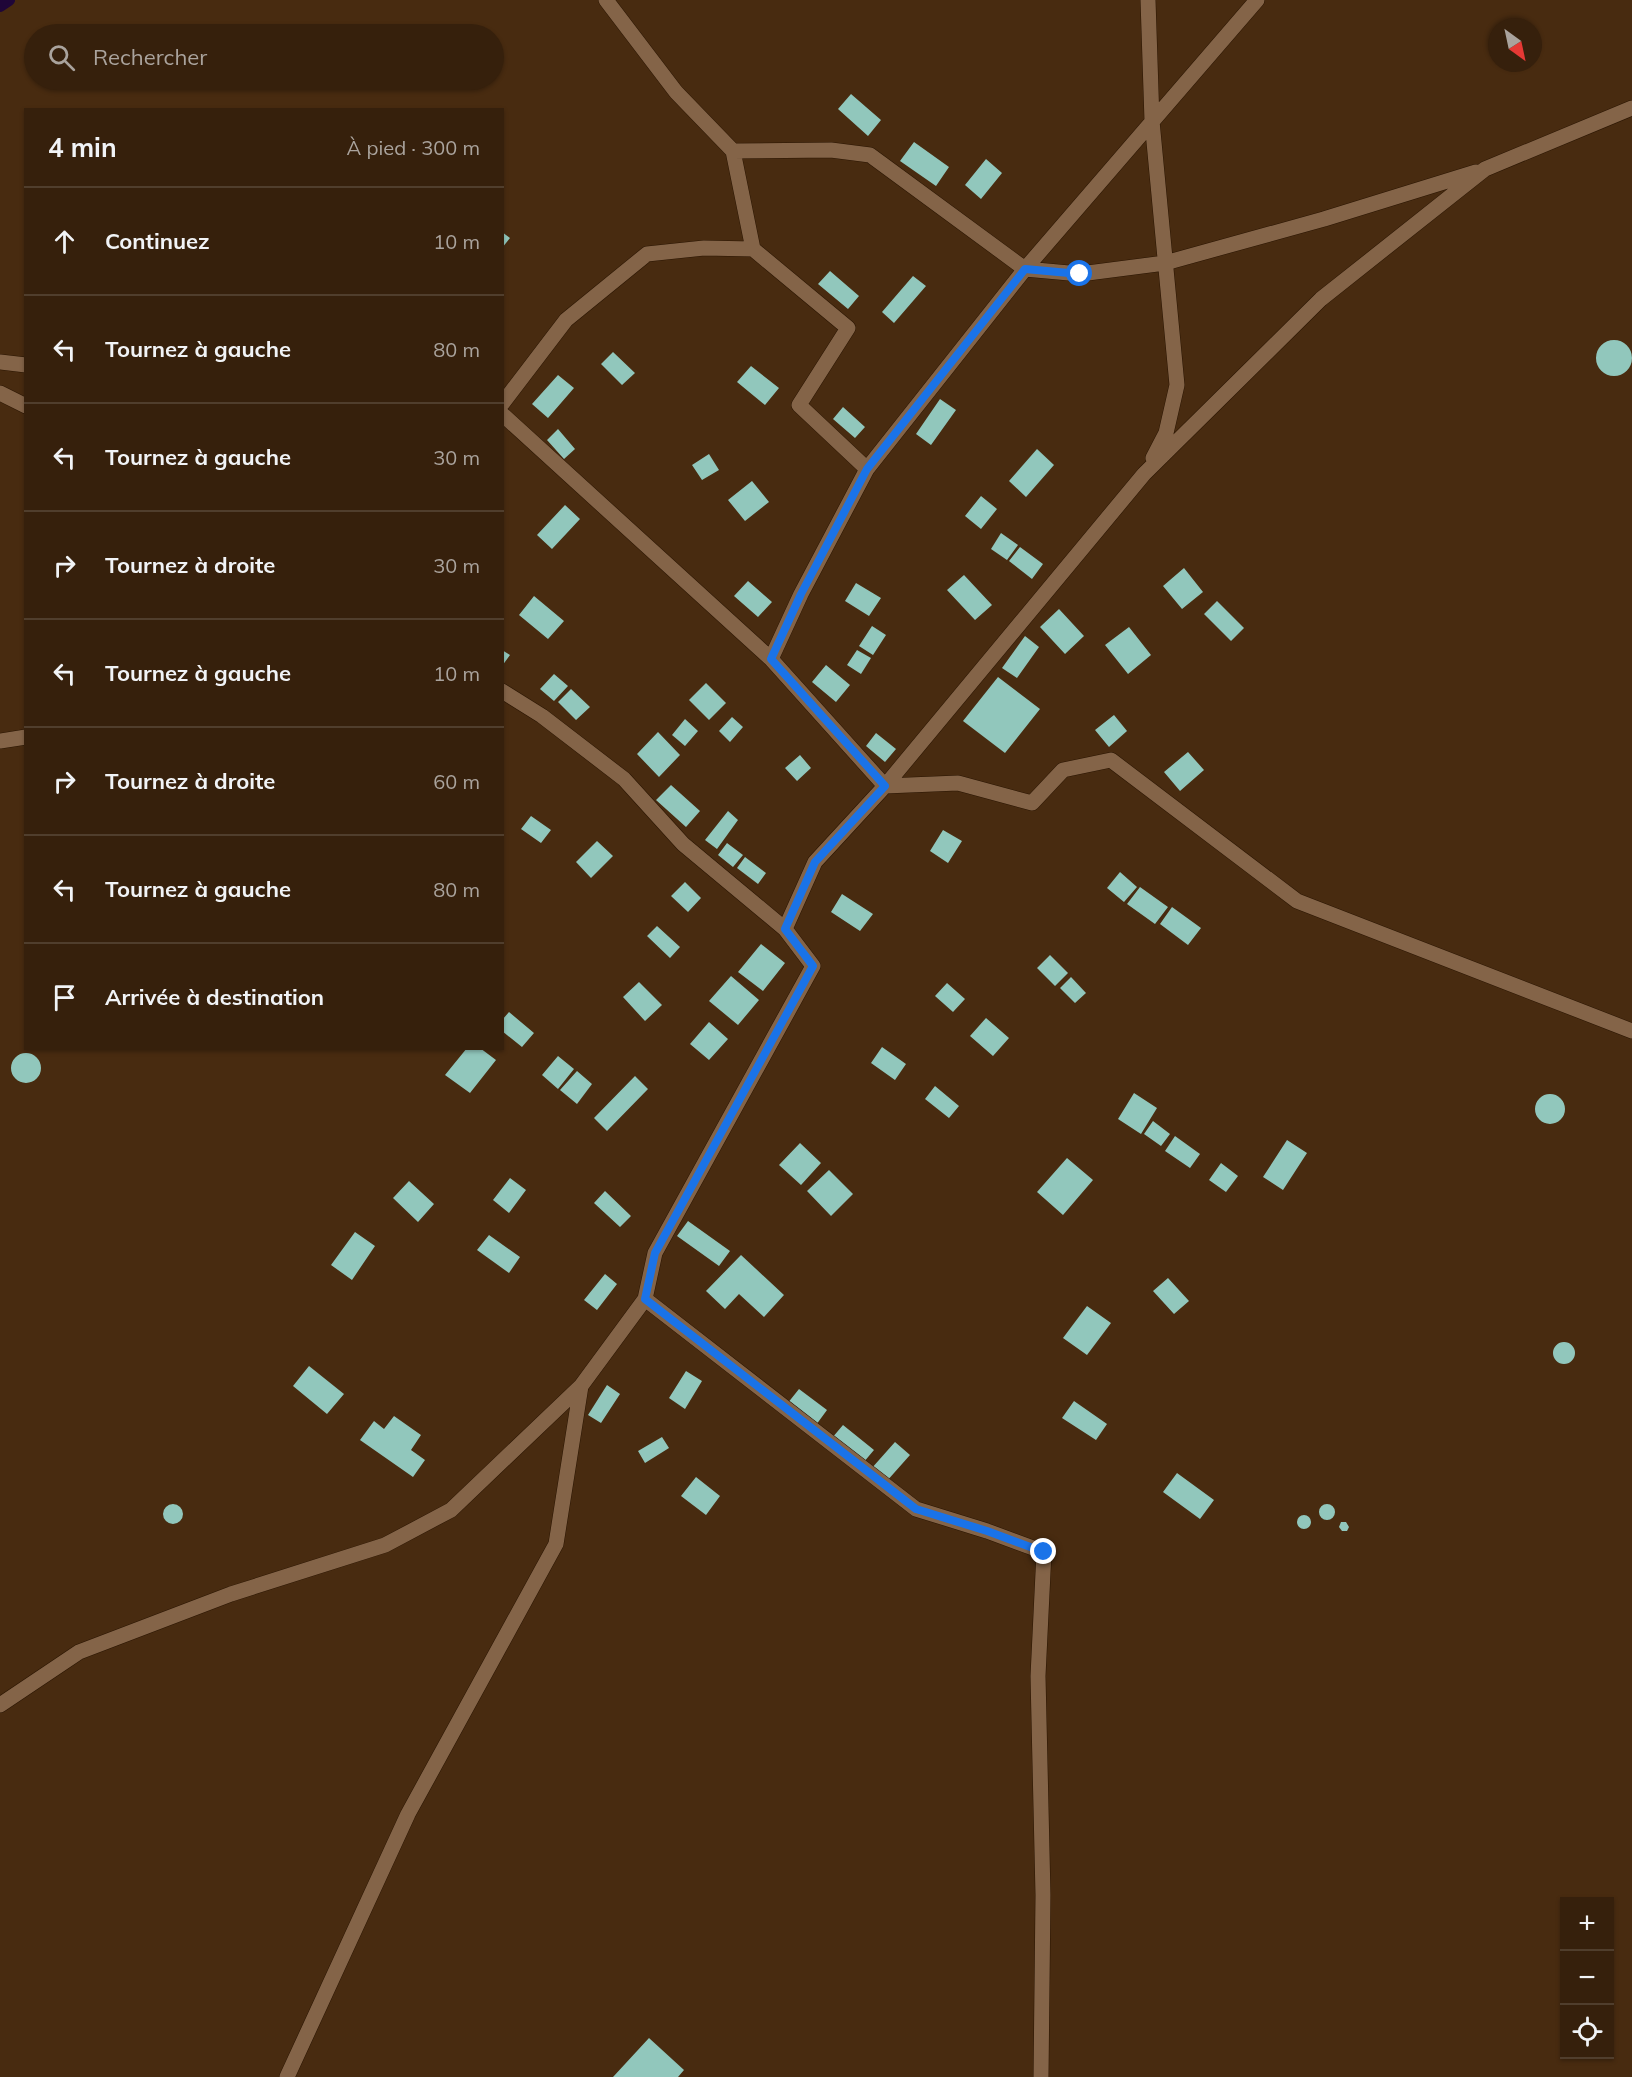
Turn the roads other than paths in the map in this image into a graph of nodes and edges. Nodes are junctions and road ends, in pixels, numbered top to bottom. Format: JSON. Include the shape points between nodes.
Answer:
{"nodes":[{"id":1,"x":606,"y":0,"type":"edge"},
{"id":2,"x":1148,"y":0,"type":"edge"},
{"id":3,"x":1257,"y":0,"type":"edge"},
{"id":4,"x":1632,"y":108,"type":"edge"},
{"id":5,"x":1152,"y":121,"type":"junction"},
{"id":6,"x":733,"y":151,"type":"junction"},
{"id":7,"x":1485,"y":170,"type":"junction"},
{"id":8,"x":753,"y":249,"type":"junction"},
{"id":9,"x":1165,"y":262,"type":"junction"},
{"id":10,"x":1025,"y":269,"type":"junction"},
{"id":11,"x":0,"y":362,"type":"edge"},
{"id":12,"x":24,"y":365,"type":"edge"},
{"id":13,"x":0,"y":393,"type":"edge"},
{"id":14,"x":504,"y":401,"type":"edge"},
{"id":15,"x":24,"y":405,"type":"edge"},
{"id":16,"x":504,"y":416,"type":"edge"},
{"id":17,"x":867,"y":469,"type":"junction"},
{"id":18,"x":1144,"y":474,"type":"junction"},
{"id":19,"x":771,"y":659,"type":"junction"},
{"id":20,"x":504,"y":692,"type":"edge"},
{"id":21,"x":24,"y":737,"type":"edge"},
{"id":22,"x":0,"y":741,"type":"edge"},
{"id":23,"x":885,"y":786,"type":"junction"},
{"id":24,"x":785,"y":929,"type":"junction"},
{"id":25,"x":1632,"y":1030,"type":"edge"},
{"id":26,"x":645,"y":1299,"type":"junction"},
{"id":27,"x":581,"y":1386,"type":"junction"},
{"id":28,"x":0,"y":1705,"type":"edge"},
{"id":29,"x":287,"y":2077,"type":"edge"},
{"id":30,"x":1041,"y":2077,"type":"edge"}],
"edges":[{"from":1,"to":6,"type":"street","via":[[676,92]]},
{"from":2,"to":5,"type":"street"},
{"from":3,"to":5,"type":"street"},
{"from":4,"to":7,"type":"street"},
{"from":5,"to":9,"type":"street"},
{"from":5,"to":10,"type":"street"},
{"from":6,"to":8,"type":"street"},
{"from":6,"to":10,"type":"street","via":[[831,150],[870,155]]},
{"from":7,"to":9,"type":"street"},
{"from":7,"to":18,"type":"street","via":[[1321,299]]},
{"from":8,"to":14,"type":"street","via":[[704,248],[647,254],[566,320]]},
{"from":8,"to":17,"type":"street","via":[[848,328],[799,405]]},
{"from":9,"to":10,"type":"street","via":[[1080,274]]},
{"from":9,"to":18,"type":"street","via":[[1177,385],[1166,433]]},
{"from":10,"to":17,"type":"street"},
{"from":11,"to":12,"type":"street"},
{"from":13,"to":15,"type":"street"},
{"from":16,"to":19,"type":"street"},
{"from":17,"to":19,"type":"street"},
{"from":18,"to":23,"type":"street"},
{"from":19,"to":23,"type":"street"},
{"from":20,"to":24,"type":"street","via":[[542,716],[624,779],[683,844]]},
{"from":21,"to":22,"type":"street"},
{"from":23,"to":24,"type":"street","via":[[815,862]]},
{"from":23,"to":25,"type":"street","via":[[958,783],[1032,803],[1063,770],[1111,760],[1297,901]]},
{"from":24,"to":26,"type":"street","via":[[813,966],[655,1253]]},
{"from":26,"to":27,"type":"street"},
{"from":26,"to":30,"type":"street","via":[[916,1509],[1044,1552],[1038,1676],[1043,1895]]},
{"from":27,"to":28,"type":"street","via":[[451,1510],[385,1545],[231,1594],[79,1652]]},
{"from":27,"to":29,"type":"street","via":[[556,1544],[408,1814]]}]}
